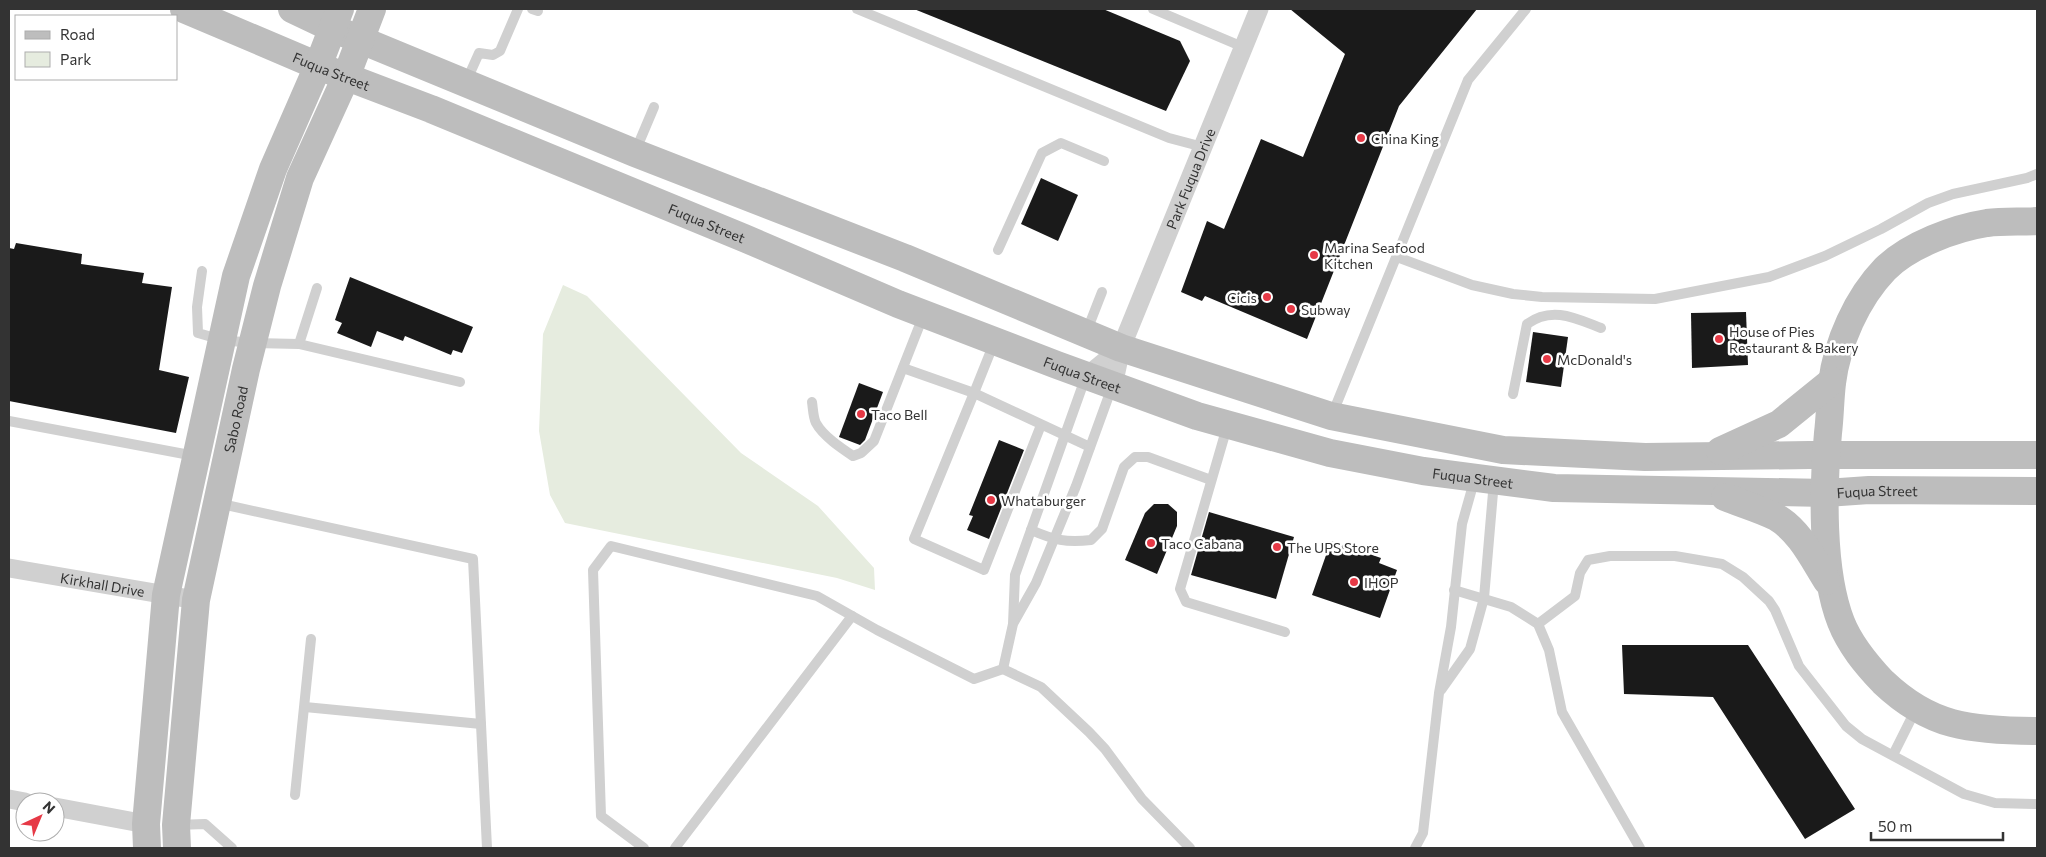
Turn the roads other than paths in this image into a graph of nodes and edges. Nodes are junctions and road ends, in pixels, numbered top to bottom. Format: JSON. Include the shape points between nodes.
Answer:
{"nodes":[{"id":1,"x":184,"y":9,"type":"edge"},
{"id":2,"x":292,"y":9,"type":"edge"},
{"id":3,"x":372,"y":9,"type":"edge"},
{"id":4,"x":518,"y":9,"type":"edge"},
{"id":5,"x":857,"y":9,"type":"edge"},
{"id":6,"x":1153,"y":9,"type":"edge"},
{"id":7,"x":1259,"y":9,"type":"edge"},
{"id":8,"x":1526,"y":9,"type":"edge"},
{"id":9,"x":336,"y":19,"type":"edge"},
{"id":10,"x":360,"y":39,"type":"junction"},
{"id":11,"x":1244,"y":47,"type":"junction"},
{"id":12,"x":318,"y":66,"type":"junction"},
{"id":13,"x":346,"y":77,"type":"junction"},
{"id":14,"x":466,"y":83,"type":"junction"},
{"id":15,"x":654,"y":107,"type":"dead end"},
{"id":16,"x":1203,"y":147,"type":"junction"},
{"id":17,"x":635,"y":153,"type":"junction"},
{"id":18,"x":1104,"y":161,"type":"dead end"},
{"id":19,"x":2037,"y":174,"type":"edge"},
{"id":20,"x":623,"y":188,"type":"junction"},
{"id":21,"x":2037,"y":221,"type":"edge"},
{"id":22,"x":998,"y":250,"type":"dead end"},
{"id":23,"x":1397,"y":257,"type":"junction"},
{"id":24,"x":202,"y":270,"type":"dead end"},
{"id":25,"x":317,"y":288,"type":"dead end"},
{"id":26,"x":1102,"y":292,"type":"dead end"},
{"id":27,"x":924,"y":314,"type":"junction"},
{"id":28,"x":1602,"y":328,"type":"dead end"},
{"id":29,"x":1085,"y":333,"type":"junction"},
{"id":30,"x":222,"y":340,"type":"junction"},
{"id":31,"x":995,"y":341,"type":"junction"},
{"id":32,"x":252,"y":343,"type":"junction"},
{"id":33,"x":299,"y":344,"type":"junction"},
{"id":34,"x":1121,"y":348,"type":"junction"},
{"id":35,"x":903,"y":368,"type":"junction"},
{"id":36,"x":1086,"y":376,"type":"junction"},
{"id":37,"x":1832,"y":381,"type":"junction"},
{"id":38,"x":460,"y":382,"type":"dead end"},
{"id":39,"x":1113,"y":386,"type":"junction"},
{"id":40,"x":974,"y":393,"type":"junction"},
{"id":41,"x":1513,"y":394,"type":"dead end"},
{"id":42,"x":812,"y":402,"type":"dead end"},
{"id":43,"x":1332,"y":416,"type":"junction"},
{"id":44,"x":9,"y":422,"type":"edge"},
{"id":45,"x":1228,"y":425,"type":"junction"},
{"id":46,"x":1041,"y":426,"type":"junction"},
{"id":47,"x":1064,"y":436,"type":"junction"},
{"id":48,"x":1479,"y":445,"type":"junction"},
{"id":49,"x":1090,"y":447,"type":"junction"},
{"id":50,"x":1330,"y":453,"type":"junction"},
{"id":51,"x":1826,"y":455,"type":"junction"},
{"id":52,"x":2037,"y":455,"type":"edge"},
{"id":53,"x":196,"y":456,"type":"junction"},
{"id":54,"x":1708,"y":456,"type":"junction"},
{"id":55,"x":1484,"y":479,"type":"junction"},
{"id":56,"x":1211,"y":480,"type":"junction"},
{"id":57,"x":1710,"y":490,"type":"junction"},
{"id":58,"x":2037,"y":491,"type":"edge"},
{"id":59,"x":1826,"y":493,"type":"junction"},
{"id":60,"x":216,"y":503,"type":"junction"},
{"id":61,"x":1031,"y":530,"type":"junction"},
{"id":62,"x":1052,"y":540,"type":"junction"},
{"id":63,"x":9,"y":568,"type":"edge"},
{"id":64,"x":1831,"y":587,"type":"junction"},
{"id":65,"x":1454,"y":590,"type":"junction"},
{"id":66,"x":166,"y":595,"type":"junction"},
{"id":67,"x":1484,"y":598,"type":"junction"},
{"id":68,"x":196,"y":600,"type":"junction"},
{"id":69,"x":852,"y":616,"type":"junction"},
{"id":70,"x":1013,"y":624,"type":"junction"},
{"id":71,"x":1538,"y":624,"type":"junction"},
{"id":72,"x":1284,"y":632,"type":"dead end"},
{"id":73,"x":311,"y":639,"type":"dead end"},
{"id":74,"x":1003,"y":669,"type":"junction"},
{"id":75,"x":1440,"y":693,"type":"junction"},
{"id":76,"x":305,"y":707,"type":"junction"},
{"id":77,"x":1916,"y":709,"type":"junction"},
{"id":78,"x":481,"y":724,"type":"junction"},
{"id":79,"x":2037,"y":731,"type":"edge"},
{"id":80,"x":1893,"y":755,"type":"junction"},
{"id":81,"x":295,"y":795,"type":"dead end"},
{"id":82,"x":2037,"y":804,"type":"edge"},
{"id":83,"x":65,"y":810,"type":"edge"},
{"id":84,"x":147,"y":836,"type":"edge"},
{"id":85,"x":176,"y":836,"type":"edge"},
{"id":86,"x":232,"y":848,"type":"edge"},
{"id":87,"x":488,"y":848,"type":"edge"},
{"id":88,"x":644,"y":848,"type":"edge"},
{"id":89,"x":675,"y":848,"type":"edge"},
{"id":90,"x":1190,"y":848,"type":"edge"},
{"id":91,"x":1414,"y":848,"type":"edge"},
{"id":92,"x":1640,"y":848,"type":"edge"}],
"edges":[{"from":1,"to":12,"type":"main road","name":"Fuqua Street"},
{"from":2,"to":9,"type":"main road"},
{"from":3,"to":10,"type":"main road","name":"Sabo Road"},
{"from":4,"to":14,"type":"lane","via":[[500,51],[493,55],[479,53]]},
{"from":5,"to":16,"type":"lane","via":[[1169,138]]},
{"from":6,"to":11,"type":"lane"},
{"from":7,"to":11,"type":"street","name":"Park Fuqua Drive"},
{"from":8,"to":23,"type":"lane","via":[[1468,80]]},
{"from":9,"to":10,"type":"main road"},
{"from":9,"to":12,"type":"main road"},
{"from":10,"to":13,"type":"main road","name":"Sabo Road"},
{"from":10,"to":14,"type":"main road"},
{"from":11,"to":16,"type":"street","name":"Park Fuqua Drive"},
{"from":12,"to":13,"type":"main road","name":"Fuqua Street"},
{"from":12,"to":30,"type":"main road","via":[[272,169],[236,276]]},
{"from":13,"to":20,"type":"main road","name":"Fuqua Street"},
{"from":13,"to":32,"type":"main road","name":"Sabo Road","via":[[300,178]]},
{"from":14,"to":17,"type":"main road"},
{"from":15,"to":17,"type":"lane"},
{"from":16,"to":34,"type":"street","name":"Park Fuqua Drive"},
{"from":17,"to":20,"type":"main road"},
{"from":17,"to":29,"type":"main road","via":[[905,258]]},
{"from":18,"to":22,"type":"lane","via":[[1061,143],[1042,153]]},
{"from":19,"to":23,"type":"lane","via":[[1928,203],[1825,256],[1769,277],[1655,299],[1513,294],[1472,285]]},
{"from":20,"to":27,"type":"main road","name":"Fuqua Street"},
{"from":21,"to":37,"type":"main road","via":[[1987,223],[1965,228],[1934,238],[1887,268],[1856,308]]},
{"from":23,"to":43,"type":"lane"},
{"from":24,"to":30,"type":"lane","via":[[197,307],[198,334]]},
{"from":25,"to":33,"type":"lane"},
{"from":26,"to":29,"type":"lane"},
{"from":27,"to":31,"type":"main road","name":"Fuqua Street"},
{"from":27,"to":35,"type":"lane"},
{"from":28,"to":41,"type":"lane","via":[[1574,317],[1552,314],[1538,316],[1527,324]]},
{"from":29,"to":34,"type":"main road"},
{"from":30,"to":32,"type":"lane"},
{"from":30,"to":53,"type":"main road"},
{"from":31,"to":36,"type":"main road","name":"Fuqua Street"},
{"from":31,"to":40,"type":"lane"},
{"from":32,"to":33,"type":"lane"},
{"from":32,"to":60,"type":"main road","name":"Sabo Road"},
{"from":33,"to":38,"type":"lane"},
{"from":34,"to":36,"type":"street","name":"Park Fuqua Drive"},
{"from":34,"to":39,"type":"street","name":"Park Fuqua Drive"},
{"from":34,"to":43,"type":"main road"},
{"from":35,"to":40,"type":"lane"},
{"from":35,"to":42,"type":"lane","via":[[874,441],[862,453],[853,456],[821,429],[815,422]]},
{"from":36,"to":39,"type":"main road","name":"Fuqua Street"},
{"from":36,"to":47,"type":"lane"},
{"from":37,"to":51,"type":"main road"},
{"from":37,"to":54,"type":"main road","via":[[1780,424]]},
{"from":39,"to":45,"type":"main road","name":"Fuqua Street"},
{"from":39,"to":49,"type":"lane","name":"Park Fuqua Drive"},
{"from":40,"to":46,"type":"lane"},
{"from":40,"to":46,"type":"lane","via":[[914,539],[984,570]]},
{"from":43,"to":48,"type":"main road"},
{"from":43,"to":50,"type":"main road"},
{"from":44,"to":53,"type":"lane"},
{"from":45,"to":50,"type":"main road","name":"Fuqua Street"},
{"from":45,"to":56,"type":"lane"},
{"from":46,"to":47,"type":"lane"},
{"from":47,"to":49,"type":"lane"},
{"from":47,"to":61,"type":"lane"},
{"from":48,"to":54,"type":"main road","via":[[1503,450],[1645,457]]},
{"from":48,"to":55,"type":"main road"},
{"from":49,"to":62,"type":"lane","name":"Park Fuqua Drive"},
{"from":50,"to":55,"type":"main road","name":"Fuqua Street"},
{"from":51,"to":52,"type":"main road"},
{"from":51,"to":54,"type":"main road"},
{"from":51,"to":59,"type":"main road"},
{"from":53,"to":66,"type":"main road"},
{"from":55,"to":57,"type":"main road","name":"Fuqua Street","via":[[1554,488]]},
{"from":55,"to":65,"type":"lane","via":[[1462,524]]},
{"from":55,"to":67,"type":"lane"},
{"from":56,"to":62,"type":"lane","via":[[1148,456],[1134,457],[1124,467],[1102,529],[1091,540],[1073,543]]},
{"from":56,"to":72,"type":"lane","via":[[1180,589],[1186,602]]},
{"from":57,"to":59,"type":"main road","name":"Fuqua Street"},
{"from":57,"to":64,"type":"main road","via":[[1776,518],[1792,530]]},
{"from":58,"to":59,"type":"main road","name":"Fuqua Street","via":[[1869,490]]},
{"from":59,"to":64,"type":"main road","via":[[1826,546]]},
{"from":60,"to":68,"type":"main road","name":"Sabo Road"},
{"from":60,"to":78,"type":"lane","via":[[473,559]]},
{"from":61,"to":62,"type":"lane"},
{"from":61,"to":70,"type":"lane","via":[[1015,575]]},
{"from":62,"to":70,"type":"lane","name":"Park Fuqua Drive","via":[[1036,583]]},
{"from":63,"to":66,"type":"street","name":"Kirkhall Drive"},
{"from":64,"to":77,"type":"main road","via":[[1841,622],[1856,650],[1889,687]]},
{"from":65,"to":67,"type":"lane"},
{"from":65,"to":75,"type":"lane"},
{"from":66,"to":68,"type":"street","name":"Kirkhall Drive"},
{"from":66,"to":84,"type":"main road"},
{"from":67,"to":71,"type":"lane","via":[[1511,607]]},
{"from":67,"to":75,"type":"lane","via":[[1470,649]]},
{"from":68,"to":85,"type":"main road","name":"Sabo Road"},
{"from":69,"to":74,"type":"lane","via":[[974,679]]},
{"from":69,"to":88,"type":"lane","via":[[817,596],[612,546],[593,570],[601,816]]},
{"from":69,"to":89,"type":"lane"},
{"from":70,"to":74,"type":"lane"},
{"from":71,"to":80,"type":"lane","via":[[1575,596],[1580,573],[1588,560],[1610,556],[1675,556],[1722,564],[1743,577],[1770,601],[1799,666],[1846,726],[1862,739]]},
{"from":71,"to":92,"type":"lane","via":[[1549,650],[1562,712]]},
{"from":73,"to":76,"type":"lane"},
{"from":74,"to":90,"type":"lane","via":[[1041,687],[1089,732],[1142,799]]},
{"from":75,"to":91,"type":"lane","via":[[1423,833]]},
{"from":76,"to":78,"type":"lane"},
{"from":76,"to":81,"type":"lane"},
{"from":77,"to":79,"type":"main road","via":[[1953,723],[2006,731]]},
{"from":77,"to":80,"type":"lane"},
{"from":78,"to":87,"type":"lane"},
{"from":80,"to":82,"type":"lane","via":[[1964,794],[1995,803]]},
{"from":83,"to":84,"type":"street"},
{"from":84,"to":85,"type":"main road"},
{"from":85,"to":86,"type":"lane","via":[[206,824]]}]}
